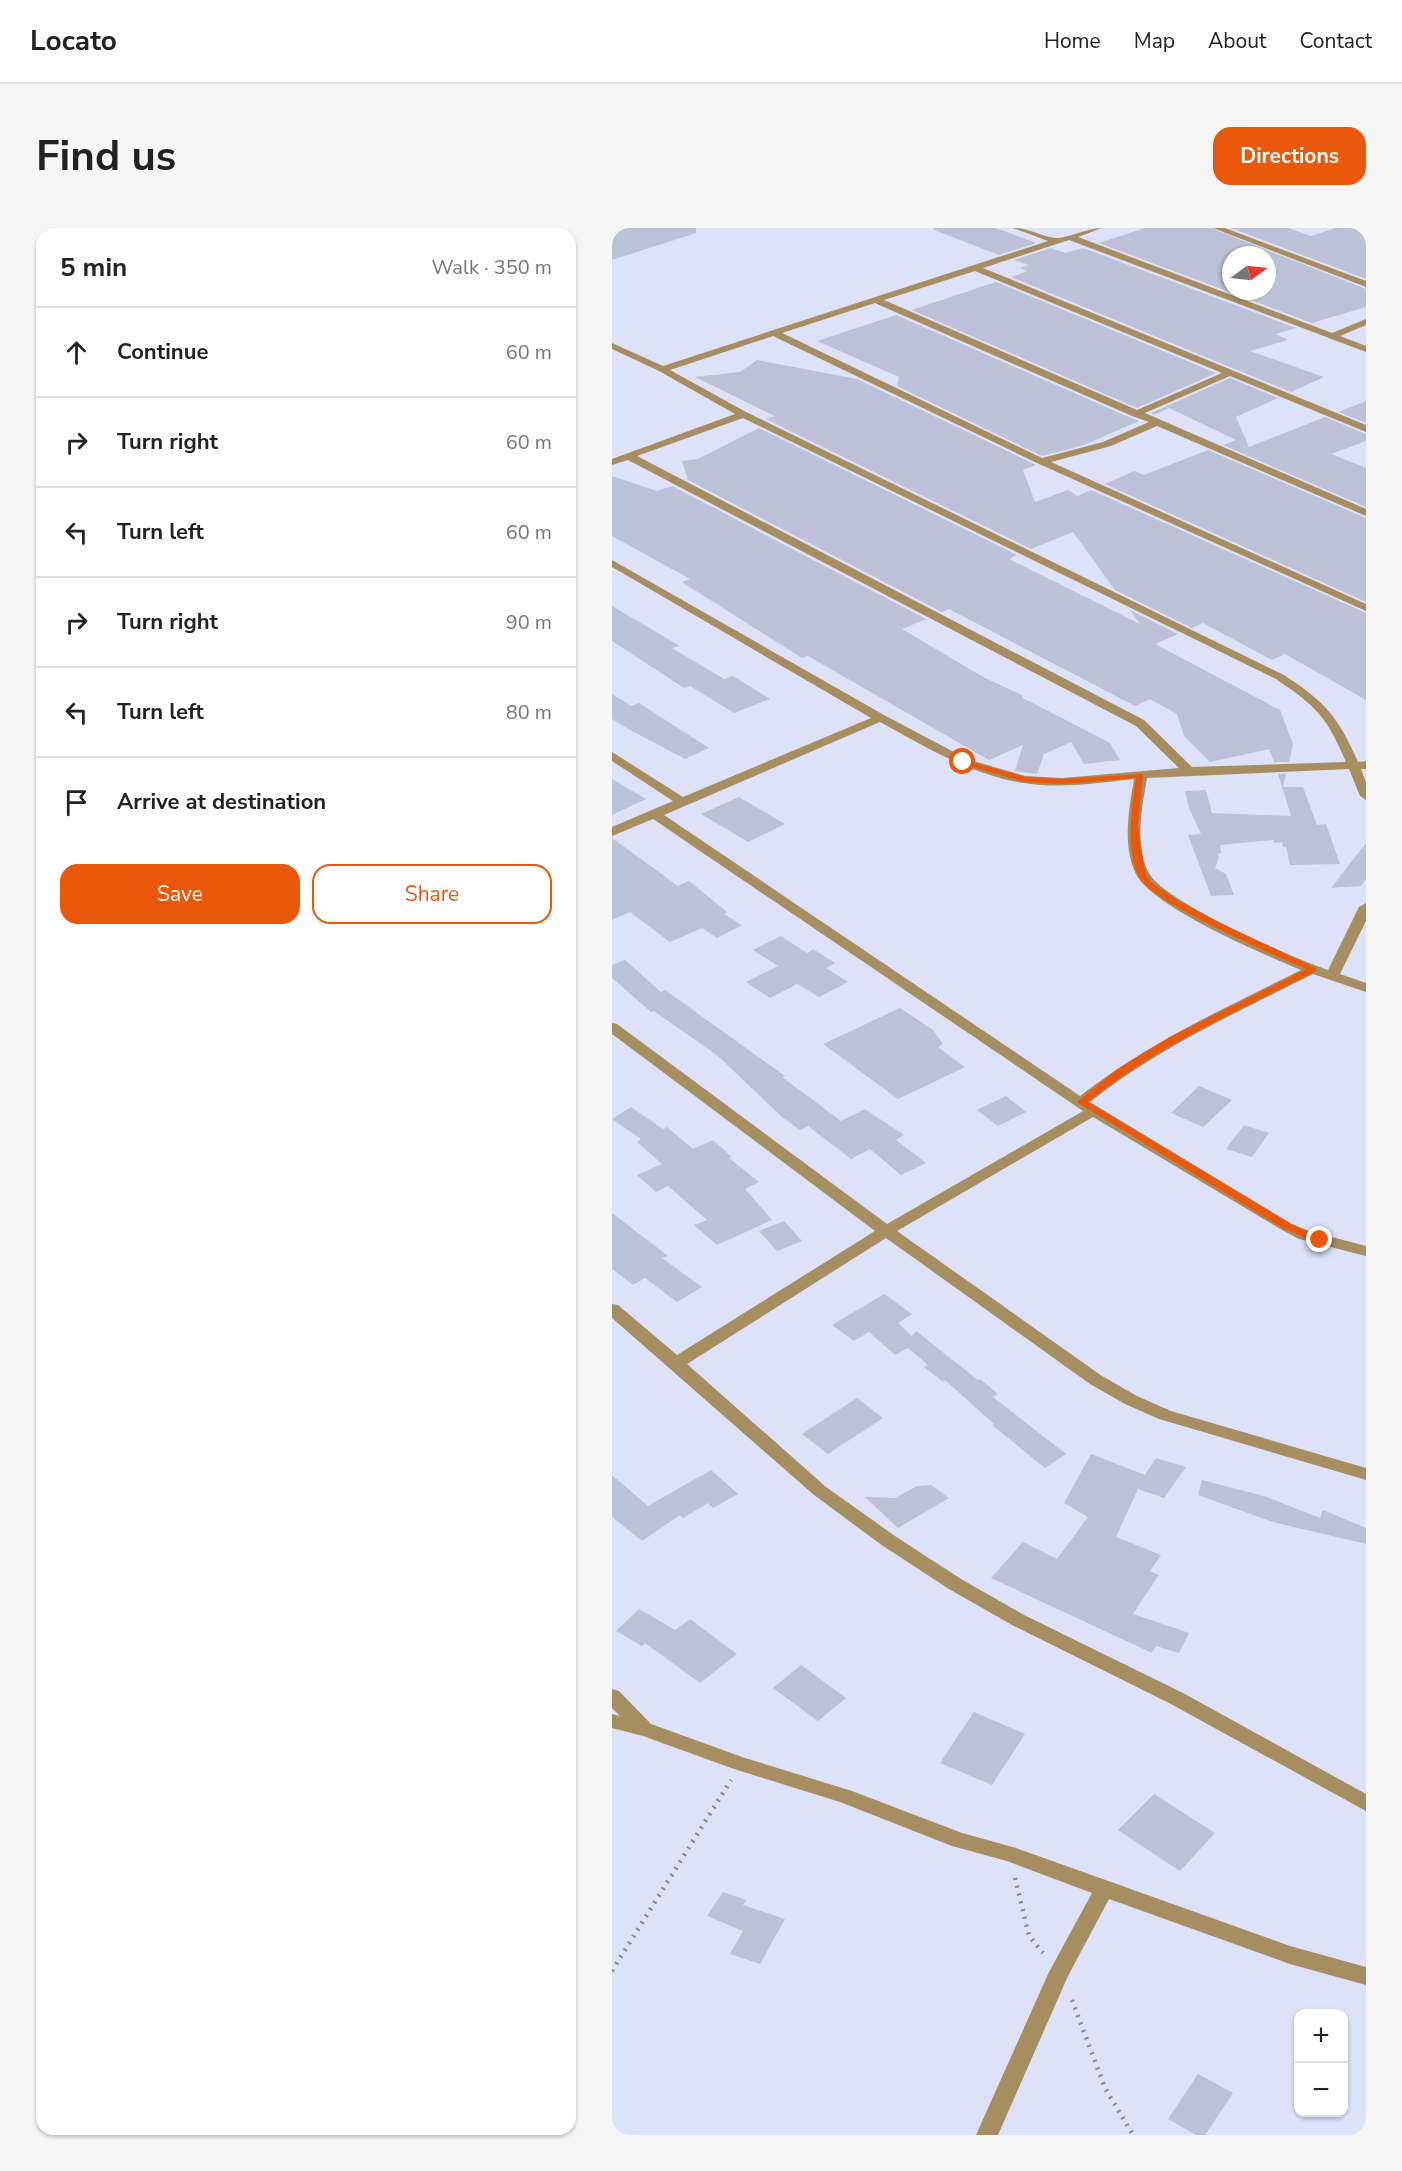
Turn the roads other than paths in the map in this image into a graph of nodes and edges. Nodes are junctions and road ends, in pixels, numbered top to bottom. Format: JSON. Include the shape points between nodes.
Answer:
{"nodes":[{"id":1,"x":1017,"y":228,"type":"edge"},
{"id":2,"x":1098,"y":228,"type":"edge"},
{"id":3,"x":1217,"y":228,"type":"edge"},
{"id":4,"x":1069,"y":237,"type":"junction"},
{"id":5,"x":1056,"y":241,"type":"junction"},
{"id":6,"x":978,"y":269,"type":"junction"},
{"id":7,"x":1366,"y":284,"type":"edge"},
{"id":8,"x":878,"y":301,"type":"junction"},
{"id":9,"x":1366,"y":322,"type":"edge"},
{"id":10,"x":776,"y":334,"type":"junction"},
{"id":11,"x":1332,"y":336,"type":"junction"},
{"id":12,"x":612,"y":346,"type":"edge"},
{"id":13,"x":1366,"y":349,"type":"edge"},
{"id":14,"x":662,"y":369,"type":"junction"},
{"id":15,"x":1229,"y":373,"type":"junction"},
{"id":16,"x":743,"y":414,"type":"junction"},
{"id":17,"x":1135,"y":414,"type":"junction"},
{"id":18,"x":1158,"y":422,"type":"junction"},
{"id":19,"x":1366,"y":429,"type":"edge"},
{"id":20,"x":628,"y":456,"type":"junction"},
{"id":21,"x":1041,"y":461,"type":"junction"},
{"id":22,"x":612,"y":462,"type":"edge"},
{"id":23,"x":1366,"y":513,"type":"edge"},
{"id":24,"x":612,"y":563,"type":"edge"},
{"id":25,"x":1366,"y":608,"type":"edge"},
{"id":26,"x":880,"y":718,"type":"junction"},
{"id":27,"x":612,"y":756,"type":"edge"},
{"id":28,"x":1366,"y":765,"type":"edge"},
{"id":29,"x":1353,"y":766,"type":"junction"},
{"id":30,"x":1189,"y":771,"type":"junction"},
{"id":31,"x":1141,"y":775,"type":"junction"},
{"id":32,"x":1366,"y":796,"type":"edge"},
{"id":33,"x":681,"y":801,"type":"junction"},
{"id":34,"x":653,"y":813,"type":"junction"},
{"id":35,"x":612,"y":832,"type":"edge"},
{"id":36,"x":1366,"y":907,"type":"edge"},
{"id":37,"x":1313,"y":969,"type":"junction"},
{"id":38,"x":1333,"y":975,"type":"junction"},
{"id":39,"x":1366,"y":988,"type":"edge"},
{"id":40,"x":612,"y":1027,"type":"edge"},
{"id":41,"x":1087,"y":1107,"type":"junction"},
{"id":42,"x":886,"y":1231,"type":"junction"},
{"id":43,"x":1366,"y":1251,"type":"edge"},
{"id":44,"x":612,"y":1308,"type":"edge"},
{"id":45,"x":675,"y":1363,"type":"junction"},
{"id":46,"x":1366,"y":1474,"type":"edge"},
{"id":47,"x":612,"y":1696,"type":"edge"},
{"id":48,"x":612,"y":1721,"type":"edge"},
{"id":49,"x":645,"y":1729,"type":"junction"},
{"id":50,"x":1366,"y":1803,"type":"edge"},
{"id":51,"x":1104,"y":1890,"type":"junction"},
{"id":52,"x":1366,"y":1976,"type":"edge"},
{"id":53,"x":987,"y":2135,"type":"edge"}],
"edges":[{"from":1,"to":5,"type":"street"},
{"from":2,"to":4,"type":"street"},
{"from":3,"to":7,"type":"street"},
{"from":4,"to":5,"type":"street"},
{"from":4,"to":11,"type":"street"},
{"from":5,"to":6,"type":"street"},
{"from":6,"to":8,"type":"street"},
{"from":6,"to":15,"type":"street"},
{"from":8,"to":10,"type":"street"},
{"from":8,"to":17,"type":"street"},
{"from":9,"to":11,"type":"street"},
{"from":10,"to":14,"type":"street"},
{"from":10,"to":21,"type":"street"},
{"from":11,"to":13,"type":"street"},
{"from":12,"to":14,"type":"street"},
{"from":14,"to":16,"type":"street"},
{"from":15,"to":17,"type":"street"},
{"from":15,"to":19,"type":"street"},
{"from":16,"to":20,"type":"street"},
{"from":16,"to":29,"type":"street","via":[[1280,677],[1327,714]]},
{"from":17,"to":18,"type":"street"},
{"from":18,"to":21,"type":"street","via":[[1107,444]]},
{"from":18,"to":23,"type":"street"},
{"from":20,"to":22,"type":"street"},
{"from":20,"to":30,"type":"street","via":[[1131,718],[1148,729]]},
{"from":21,"to":25,"type":"street"},
{"from":24,"to":26,"type":"street"},
{"from":26,"to":31,"type":"street","via":[[963,762],[1025,780],[1062,782]]},
{"from":26,"to":33,"type":"street"},
{"from":27,"to":33,"type":"street"},
{"from":28,"to":29,"type":"street"},
{"from":29,"to":30,"type":"street"},
{"from":29,"to":32,"type":"street"},
{"from":30,"to":31,"type":"street"},
{"from":31,"to":37,"type":"street","via":[[1134,825],[1140,866],[1150,886],[1215,923]]},
{"from":33,"to":34,"type":"street"},
{"from":34,"to":35,"type":"street"},
{"from":34,"to":41,"type":"street"},
{"from":36,"to":38,"type":"street"},
{"from":37,"to":38,"type":"street"},
{"from":37,"to":41,"type":"street","via":[[1153,1050],[1119,1072]]},
{"from":38,"to":39,"type":"street"},
{"from":40,"to":42,"type":"street"},
{"from":41,"to":42,"type":"street"},
{"from":41,"to":43,"type":"street","via":[[1296,1231]]},
{"from":42,"to":45,"type":"street"},
{"from":42,"to":46,"type":"street","via":[[1096,1380],[1131,1400],[1166,1415]]},
{"from":44,"to":45,"type":"street"},
{"from":45,"to":50,"type":"street","via":[[820,1491],[955,1584],[1037,1630],[1176,1698]]},
{"from":47,"to":49,"type":"street"},
{"from":48,"to":49,"type":"street"},
{"from":49,"to":51,"type":"street"},
{"from":51,"to":52,"type":"street"},
{"from":51,"to":53,"type":"street","via":[[1059,1972]]}]}
